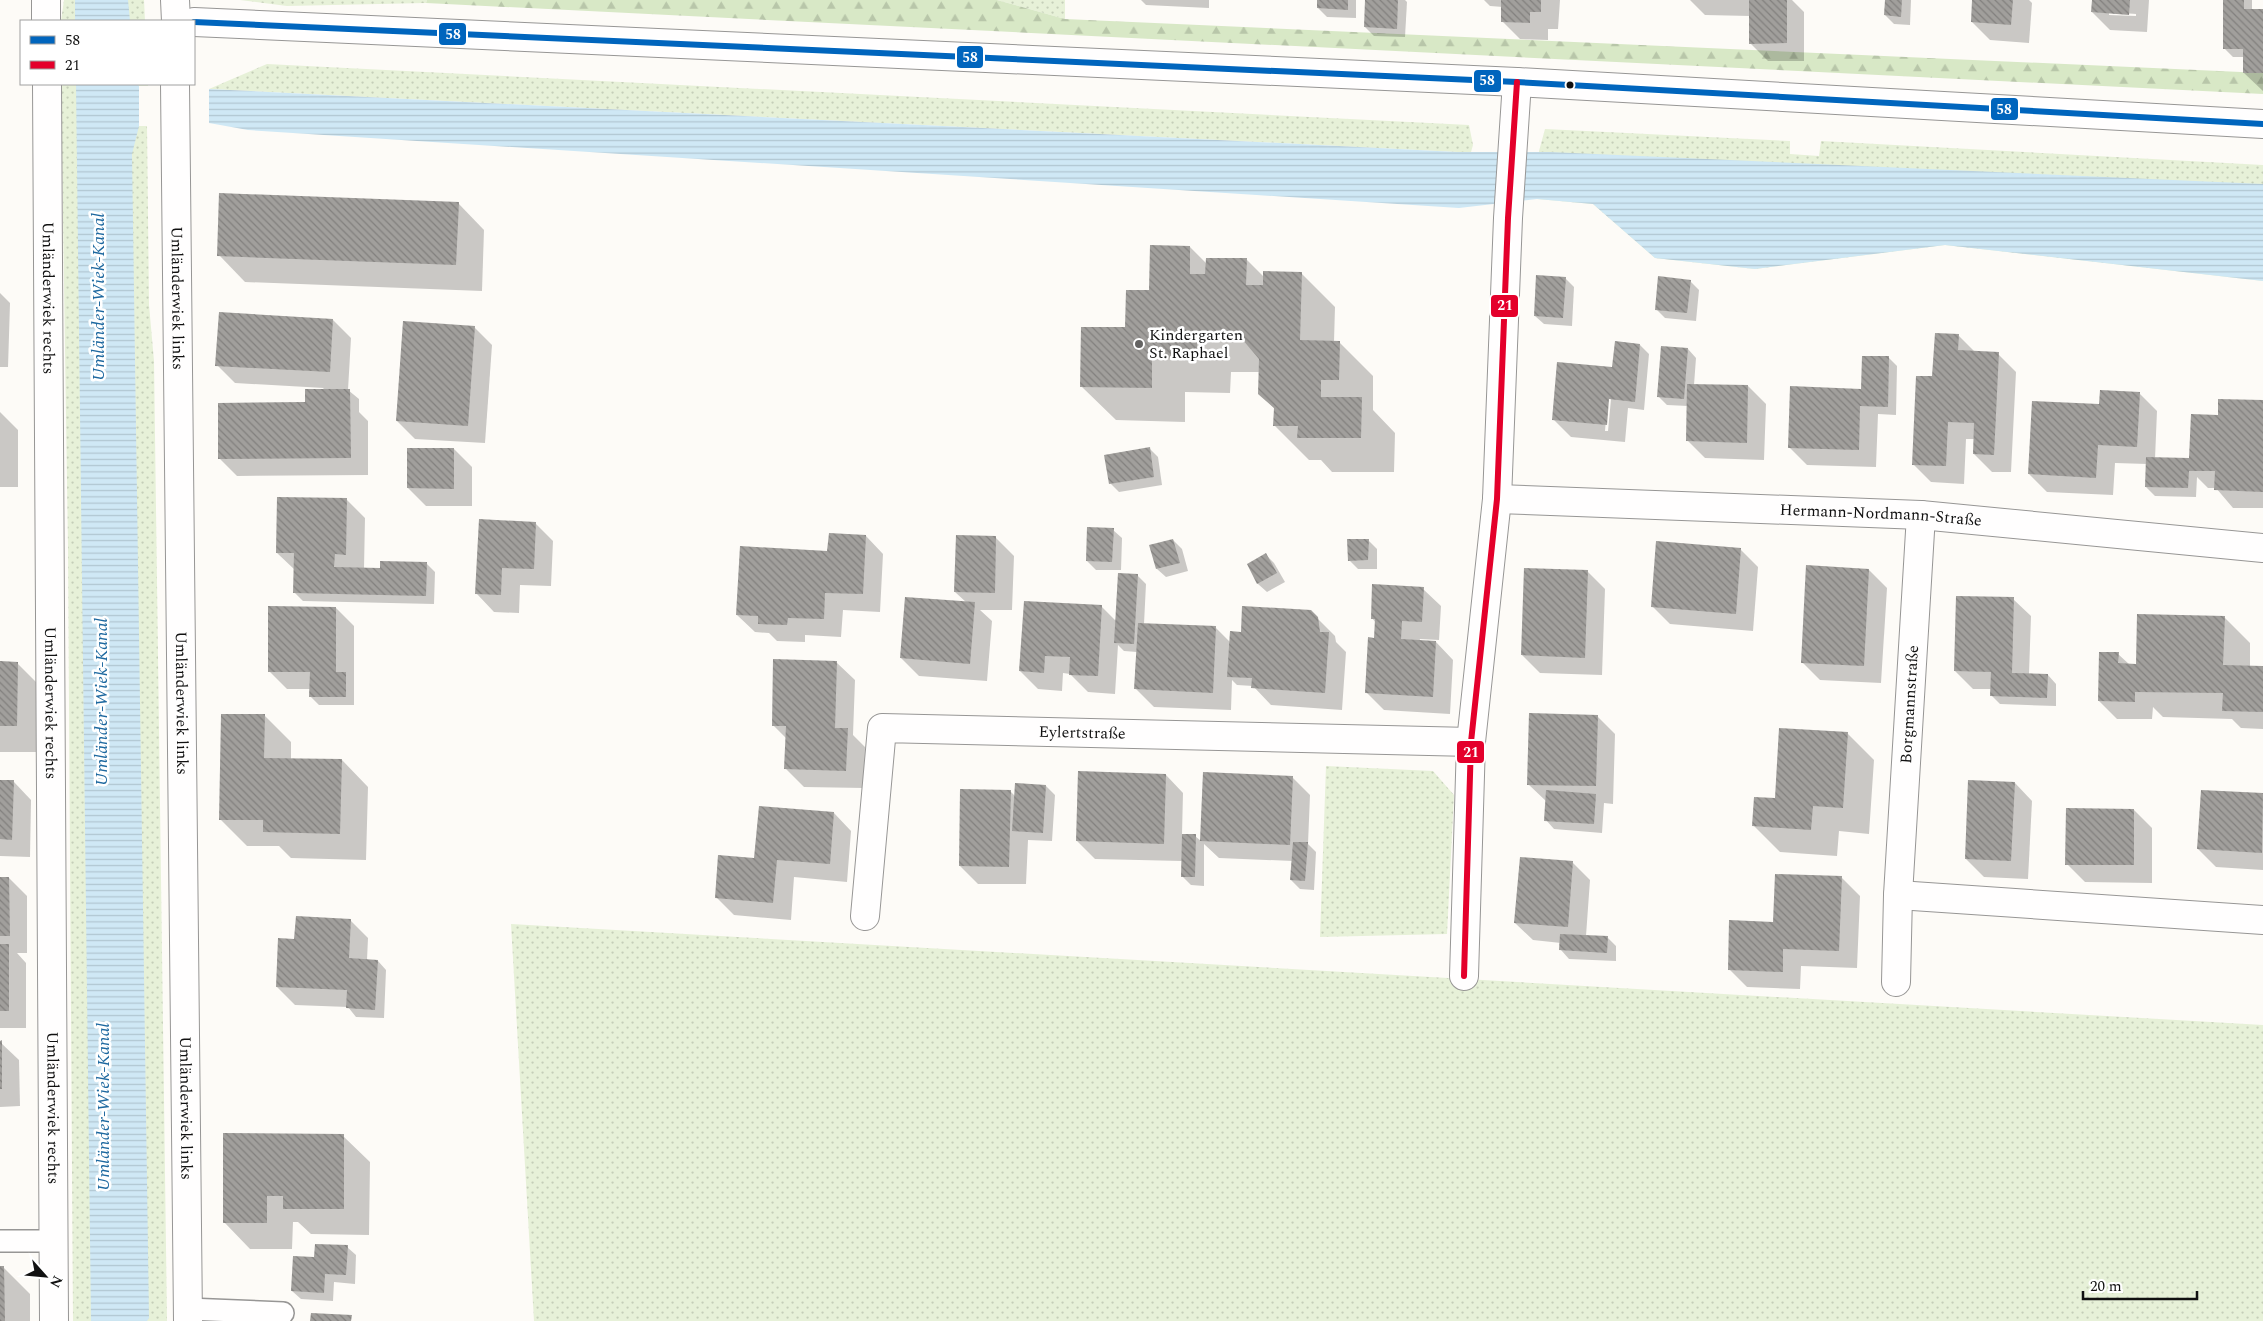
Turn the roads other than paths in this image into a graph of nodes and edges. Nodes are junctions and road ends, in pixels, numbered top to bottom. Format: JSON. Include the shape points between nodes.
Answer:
{"nodes":[{"id":1,"x":46,"y":0,"type":"edge"},
{"id":2,"x":175,"y":0,"type":"edge"},
{"id":3,"x":46,"y":20,"type":"edge"},
{"id":4,"x":176,"y":20,"type":"edge"},
{"id":5,"x":195,"y":22,"type":"edge"},
{"id":6,"x":1517,"y":82,"type":"junction"},
{"id":7,"x":47,"y":85,"type":"edge"},
{"id":8,"x":175,"y":85,"type":"edge"},
{"id":9,"x":2263,"y":124,"type":"edge"},
{"id":10,"x":1497,"y":499,"type":"junction"},
{"id":11,"x":1921,"y":515,"type":"junction"},
{"id":12,"x":2263,"y":548,"type":"edge"},
{"id":13,"x":1471,"y":742,"type":"junction"},
{"id":14,"x":1898,"y":895,"type":"junction"},
{"id":15,"x":866,"y":916,"type":"dead end"},
{"id":16,"x":2263,"y":920,"type":"edge"},
{"id":17,"x":1464,"y":976,"type":"dead end"},
{"id":18,"x":1896,"y":982,"type":"dead end"},
{"id":19,"x":0,"y":1240,"type":"edge"},
{"id":20,"x":54,"y":1241,"type":"junction"},
{"id":21,"x":283,"y":1313,"type":"dead end"},
{"id":22,"x":188,"y":1315,"type":"edge"},
{"id":23,"x":54,"y":1321,"type":"edge"}],
"edges":[{"from":1,"to":3,"type":"street"},
{"from":2,"to":4,"type":"street"},
{"from":5,"to":6,"type":"street"},
{"from":6,"to":9,"type":"street"},
{"from":6,"to":10,"type":"street"},
{"from":7,"to":20,"type":"street","name":"Umländerwiek rechts"},
{"from":8,"to":22,"type":"street","name":"Umländerwiek links"},
{"from":10,"to":11,"type":"street","name":"Hermann-Nordmann-Straße"},
{"from":10,"to":13,"type":"street"},
{"from":11,"to":12,"type":"street","name":"Hermann-Nordmann-Straße"},
{"from":11,"to":14,"type":"street","name":"Borgmannstraße"},
{"from":13,"to":15,"type":"street","name":"Eylertstraße","via":[[882,728]]},
{"from":13,"to":17,"type":"street"},
{"from":14,"to":16,"type":"street"},
{"from":14,"to":18,"type":"street","name":"Borgmannstraße"},
{"from":19,"to":20,"type":"lane"},
{"from":20,"to":23,"type":"street","name":"Umländerwiek rechts"},
{"from":21,"to":22,"type":"lane"}]}
